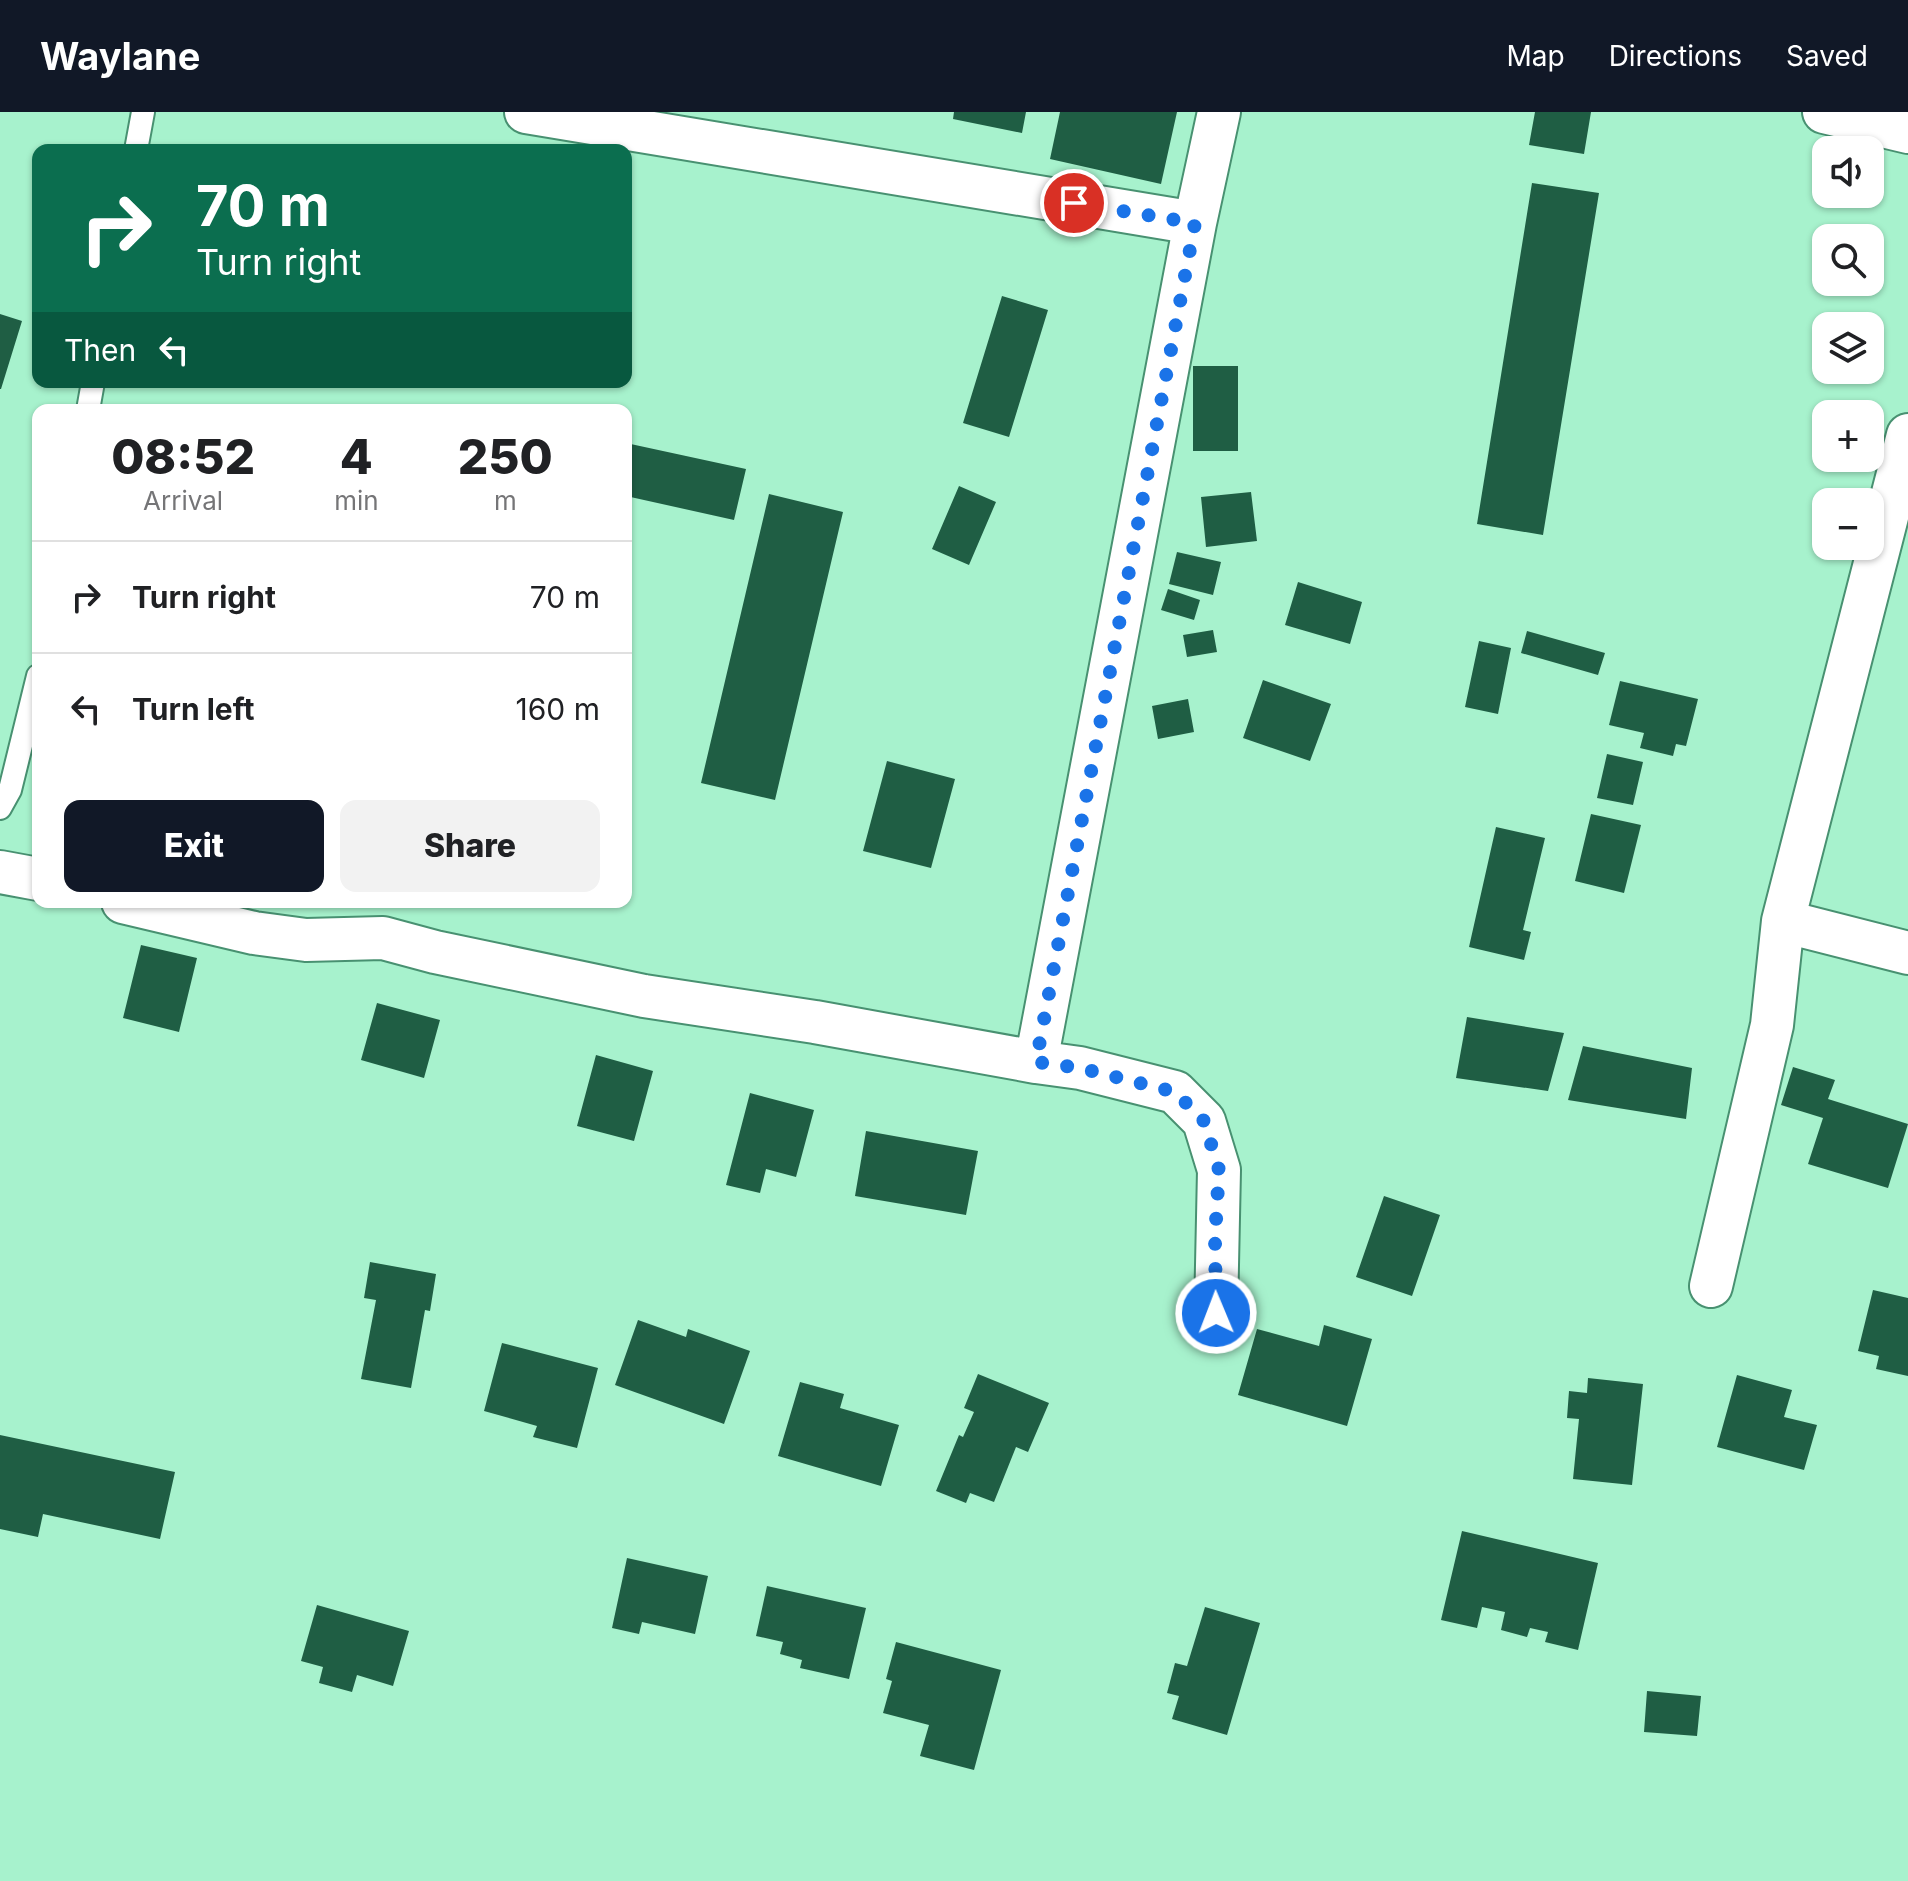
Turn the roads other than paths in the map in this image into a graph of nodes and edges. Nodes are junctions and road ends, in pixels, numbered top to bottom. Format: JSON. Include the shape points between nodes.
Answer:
{"nodes":[{"id":1,"x":143,"y":112,"type":"edge"},
{"id":2,"x":526,"y":112,"type":"edge"},
{"id":3,"x":1219,"y":112,"type":"edge"},
{"id":4,"x":1824,"y":112,"type":"edge"},
{"id":5,"x":1865,"y":116,"type":"edge"},
{"id":6,"x":1908,"y":132,"type":"edge"},
{"id":7,"x":137,"y":144,"type":"edge"},
{"id":8,"x":1195,"y":223,"type":"junction"},
{"id":9,"x":1908,"y":435,"type":"edge"},
{"id":10,"x":32,"y":701,"type":"edge"},
{"id":11,"x":0,"y":808,"type":"edge"},
{"id":12,"x":0,"y":872,"type":"edge"},
{"id":13,"x":32,"y":878,"type":"edge"},
{"id":14,"x":148,"y":908,"type":"edge"},
{"id":15,"x":1783,"y":921,"type":"junction"},
{"id":16,"x":1908,"y":953,"type":"edge"},
{"id":17,"x":1036,"y":1062,"type":"junction"},
{"id":18,"x":1711,"y":1286,"type":"dead end"},
{"id":19,"x":1216,"y":1313,"type":"dead end"}],
"edges":[{"from":1,"to":7,"type":"lane"},
{"from":2,"to":8,"type":"street"},
{"from":3,"to":8,"type":"street"},
{"from":4,"to":5,"type":"street"},
{"from":5,"to":6,"type":"street"},
{"from":8,"to":17,"type":"street"},
{"from":9,"to":15,"type":"street"},
{"from":10,"to":11,"type":"lane","via":[[10,790]]},
{"from":12,"to":13,"type":"street"},
{"from":14,"to":17,"type":"street","via":[[306,940],[383,938],[644,996]]},
{"from":15,"to":16,"type":"street"},
{"from":15,"to":18,"type":"street","via":[[1772,1025]]},
{"from":17,"to":19,"type":"street","via":[[1175,1092],[1204,1121],[1219,1170]]}]}
